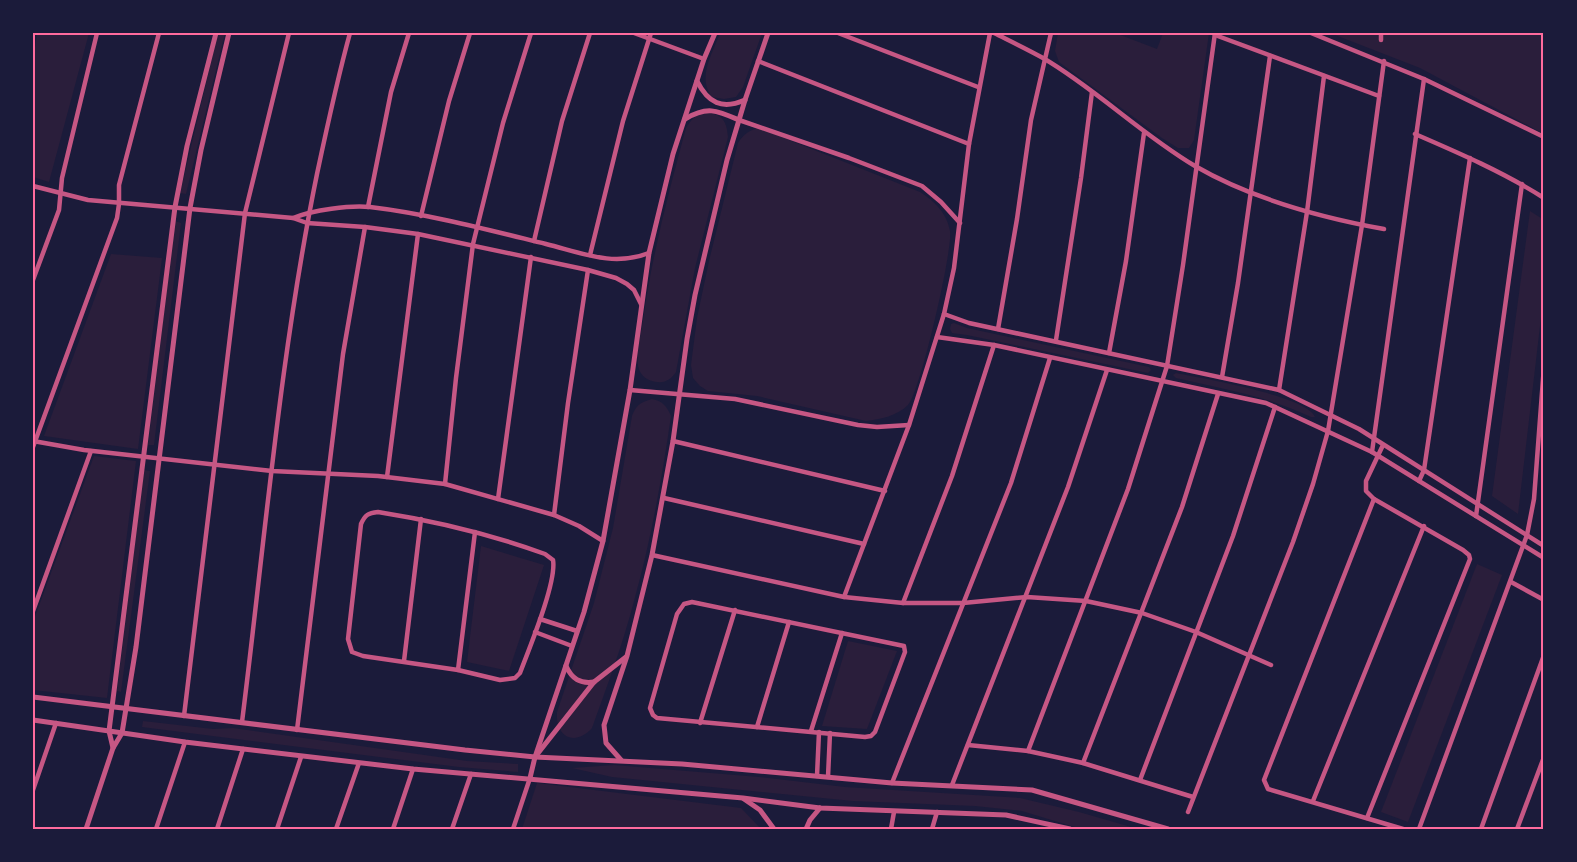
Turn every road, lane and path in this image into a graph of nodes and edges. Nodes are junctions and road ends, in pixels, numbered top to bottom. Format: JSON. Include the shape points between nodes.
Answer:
{"nodes":[{"id":1,"x":97,"y":33,"type":"edge"},
{"id":2,"x":159,"y":33,"type":"edge"},
{"id":3,"x":216,"y":33,"type":"edge"},
{"id":4,"x":229,"y":33,"type":"edge"},
{"id":5,"x":289,"y":33,"type":"edge"},
{"id":6,"x":350,"y":33,"type":"edge"},
{"id":7,"x":410,"y":33,"type":"edge"},
{"id":8,"x":470,"y":33,"type":"edge"},
{"id":9,"x":531,"y":33,"type":"edge"},
{"id":10,"x":590,"y":33,"type":"edge"},
{"id":11,"x":634,"y":33,"type":"edge"},
{"id":12,"x":715,"y":33,"type":"edge"},
{"id":13,"x":768,"y":33,"type":"edge"},
{"id":14,"x":838,"y":33,"type":"edge"},
{"id":15,"x":992,"y":33,"type":"edge"},
{"id":16,"x":1051,"y":33,"type":"edge"},
{"id":17,"x":1311,"y":33,"type":"edge"},
{"id":18,"x":1382,"y":33,"type":"edge"},
{"id":19,"x":1215,"y":34,"type":"edge"},
{"id":20,"x":650,"y":36,"type":"edge"},
{"id":21,"x":1380,"y":40,"type":"dead end"},
{"id":22,"x":1270,"y":56,"type":"junction"},
{"id":23,"x":1044,"y":58,"type":"junction"},
{"id":24,"x":704,"y":59,"type":"junction"},
{"id":25,"x":1384,"y":61,"type":"junction"},
{"id":26,"x":758,"y":62,"type":"junction"},
{"id":27,"x":1324,"y":76,"type":"junction"},
{"id":28,"x":1424,"y":79,"type":"junction"},
{"id":29,"x":698,"y":81,"type":"junction"},
{"id":30,"x":978,"y":87,"type":"junction"},
{"id":31,"x":1092,"y":92,"type":"junction"},
{"id":32,"x":1379,"y":96,"type":"junction"},
{"id":33,"x":745,"y":100,"type":"junction"},
{"id":34,"x":685,"y":119,"type":"junction"},
{"id":35,"x":739,"y":120,"type":"junction"},
{"id":36,"x":1144,"y":133,"type":"junction"},
{"id":37,"x":1415,"y":134,"type":"junction"},
{"id":38,"x":1544,"y":137,"type":"edge"},
{"id":39,"x":969,"y":144,"type":"junction"},
{"id":40,"x":1470,"y":158,"type":"junction"},
{"id":41,"x":1196,"y":166,"type":"junction"},
{"id":42,"x":1522,"y":184,"type":"junction"},
{"id":43,"x":33,"y":186,"type":"edge"},
{"id":44,"x":1251,"y":193,"type":"junction"},
{"id":45,"x":62,"y":194,"type":"junction"},
{"id":46,"x":1544,"y":198,"type":"edge"},
{"id":47,"x":119,"y":204,"type":"junction"},
{"id":48,"x":175,"y":207,"type":"junction"},
{"id":49,"x":368,"y":207,"type":"junction"},
{"id":50,"x":190,"y":208,"type":"junction"},
{"id":51,"x":309,"y":211,"type":"junction"},
{"id":52,"x":1307,"y":212,"type":"junction"},
{"id":53,"x":245,"y":213,"type":"junction"},
{"id":54,"x":421,"y":216,"type":"junction"},
{"id":55,"x":293,"y":218,"type":"junction"},
{"id":56,"x":307,"y":223,"type":"junction"},
{"id":57,"x":960,"y":223,"type":"junction"},
{"id":58,"x":1362,"y":225,"type":"junction"},
{"id":59,"x":365,"y":227,"type":"junction"},
{"id":60,"x":477,"y":228,"type":"junction"},
{"id":61,"x":1384,"y":229,"type":"dead end"},
{"id":62,"x":418,"y":234,"type":"junction"},
{"id":63,"x":534,"y":241,"type":"junction"},
{"id":64,"x":473,"y":244,"type":"junction"},
{"id":65,"x":649,"y":253,"type":"junction"},
{"id":66,"x":590,"y":255,"type":"junction"},
{"id":67,"x":531,"y":257,"type":"junction"},
{"id":68,"x":588,"y":270,"type":"junction"},
{"id":69,"x":33,"y":280,"type":"edge"},
{"id":70,"x":641,"y":304,"type":"junction"},
{"id":71,"x":944,"y":314,"type":"junction"},
{"id":72,"x":999,"y":329,"type":"junction"},
{"id":73,"x":937,"y":337,"type":"junction"},
{"id":74,"x":1056,"y":340,"type":"junction"},
{"id":75,"x":994,"y":345,"type":"junction"},
{"id":76,"x":1109,"y":353,"type":"junction"},
{"id":77,"x":1050,"y":358,"type":"junction"},
{"id":78,"x":1167,"y":366,"type":"junction"},
{"id":79,"x":1544,"y":366,"type":"edge"},
{"id":80,"x":1107,"y":370,"type":"junction"},
{"id":81,"x":1222,"y":377,"type":"junction"},
{"id":82,"x":1162,"y":382,"type":"junction"},
{"id":83,"x":630,"y":390,"type":"junction"},
{"id":84,"x":1279,"y":390,"type":"junction"},
{"id":85,"x":680,"y":394,"type":"junction"},
{"id":86,"x":1218,"y":394,"type":"junction"},
{"id":87,"x":1275,"y":407,"type":"junction"},
{"id":88,"x":1332,"y":416,"type":"junction"},
{"id":89,"x":909,"y":425,"type":"junction"},
{"id":90,"x":1328,"y":431,"type":"junction"},
{"id":91,"x":1374,"y":439,"type":"junction"},
{"id":92,"x":674,"y":441,"type":"junction"},
{"id":93,"x":34,"y":443,"type":"edge"},
{"id":94,"x":1383,"y":445,"type":"junction"},
{"id":95,"x":91,"y":451,"type":"junction"},
{"id":96,"x":1374,"y":454,"type":"junction"},
{"id":97,"x":144,"y":456,"type":"junction"},
{"id":98,"x":160,"y":458,"type":"junction"},
{"id":99,"x":215,"y":464,"type":"junction"},
{"id":100,"x":1424,"y":470,"type":"junction"},
{"id":101,"x":272,"y":471,"type":"junction"},
{"id":102,"x":330,"y":473,"type":"junction"},
{"id":103,"x":387,"y":477,"type":"junction"},
{"id":104,"x":1419,"y":481,"type":"junction"},
{"id":105,"x":445,"y":484,"type":"junction"},
{"id":106,"x":885,"y":491,"type":"junction"},
{"id":107,"x":664,"y":498,"type":"junction"},
{"id":108,"x":498,"y":499,"type":"junction"},
{"id":109,"x":1374,"y":499,"type":"junction"},
{"id":110,"x":1479,"y":503,"type":"junction"},
{"id":111,"x":554,"y":515,"type":"junction"},
{"id":112,"x":1476,"y":516,"type":"junction"},
{"id":113,"x":422,"y":519,"type":"junction"},
{"id":114,"x":1424,"y":526,"type":"junction"},
{"id":115,"x":475,"y":532,"type":"junction"},
{"id":116,"x":1527,"y":535,"type":"junction"},
{"id":117,"x":603,"y":541,"type":"junction"},
{"id":118,"x":864,"y":544,"type":"junction"},
{"id":119,"x":1524,"y":546,"type":"junction"},
{"id":120,"x":1544,"y":546,"type":"edge"},
{"id":121,"x":652,"y":555,"type":"junction"},
{"id":122,"x":1544,"y":558,"type":"edge"},
{"id":123,"x":1511,"y":582,"type":"junction"},
{"id":124,"x":843,"y":597,"type":"junction"},
{"id":125,"x":1027,"y":597,"type":"junction"},
{"id":126,"x":1544,"y":600,"type":"edge"},
{"id":127,"x":1086,"y":601,"type":"junction"},
{"id":128,"x":903,"y":603,"type":"junction"},
{"id":129,"x":963,"y":603,"type":"junction"},
{"id":130,"x":735,"y":610,"type":"junction"},
{"id":131,"x":33,"y":611,"type":"edge"},
{"id":132,"x":1142,"y":613,"type":"junction"},
{"id":133,"x":540,"y":619,"type":"junction"},
{"id":134,"x":789,"y":622,"type":"junction"},
{"id":135,"x":577,"y":631,"type":"junction"},
{"id":136,"x":535,"y":632,"type":"junction"},
{"id":137,"x":1196,"y":632,"type":"junction"},
{"id":138,"x":842,"y":633,"type":"junction"},
{"id":139,"x":572,"y":646,"type":"junction"},
{"id":140,"x":1248,"y":655,"type":"junction"},
{"id":141,"x":1544,"y":655,"type":"edge"},
{"id":142,"x":627,"y":656,"type":"junction"},
{"id":143,"x":404,"y":661,"type":"junction"},
{"id":144,"x":1271,"y":665,"type":"dead end"},
{"id":145,"x":566,"y":666,"type":"junction"},
{"id":146,"x":458,"y":670,"type":"junction"},
{"id":147,"x":594,"y":682,"type":"junction"},
{"id":148,"x":33,"y":697,"type":"edge"},
{"id":149,"x":112,"y":708,"type":"junction"},
{"id":150,"x":126,"y":710,"type":"junction"},
{"id":151,"x":184,"y":716,"type":"junction"},
{"id":152,"x":33,"y":720,"type":"edge"},
{"id":153,"x":243,"y":722,"type":"junction"},
{"id":154,"x":56,"y":723,"type":"junction"},
{"id":155,"x":700,"y":723,"type":"junction"},
{"id":156,"x":757,"y":727,"type":"junction"},
{"id":157,"x":297,"y":730,"type":"junction"},
{"id":158,"x":109,"y":731,"type":"junction"},
{"id":159,"x":811,"y":731,"type":"junction"},
{"id":160,"x":819,"y":732,"type":"junction"},
{"id":161,"x":122,"y":733,"type":"junction"},
{"id":162,"x":830,"y":733,"type":"junction"},
{"id":163,"x":185,"y":742,"type":"junction"},
{"id":164,"x":968,"y":745,"type":"junction"},
{"id":165,"x":113,"y":748,"type":"junction"},
{"id":166,"x":243,"y":749,"type":"junction"},
{"id":167,"x":1028,"y":751,"type":"junction"},
{"id":168,"x":301,"y":756,"type":"junction"},
{"id":169,"x":535,"y":756,"type":"junction"},
{"id":170,"x":1544,"y":757,"type":"edge"},
{"id":171,"x":621,"y":760,"type":"junction"},
{"id":172,"x":359,"y":763,"type":"junction"},
{"id":173,"x":1083,"y":763,"type":"junction"},
{"id":174,"x":413,"y":769,"type":"junction"},
{"id":175,"x":471,"y":774,"type":"junction"},
{"id":176,"x":817,"y":776,"type":"junction"},
{"id":177,"x":828,"y":777,"type":"junction"},
{"id":178,"x":530,"y":778,"type":"junction"},
{"id":179,"x":1140,"y":780,"type":"junction"},
{"id":180,"x":892,"y":783,"type":"junction"},
{"id":181,"x":952,"y":785,"type":"junction"},
{"id":182,"x":33,"y":790,"type":"edge"},
{"id":183,"x":1193,"y":797,"type":"junction"},
{"id":184,"x":743,"y":798,"type":"junction"},
{"id":185,"x":1313,"y":801,"type":"junction"},
{"id":186,"x":820,"y":808,"type":"junction"},
{"id":187,"x":894,"y":812,"type":"junction"},
{"id":188,"x":937,"y":812,"type":"junction"},
{"id":189,"x":1188,"y":812,"type":"dead end"},
{"id":190,"x":1367,"y":818,"type":"junction"},
{"id":191,"x":1388,"y":827,"type":"edge"},
{"id":192,"x":86,"y":829,"type":"edge"},
{"id":193,"x":156,"y":829,"type":"edge"},
{"id":194,"x":217,"y":829,"type":"edge"},
{"id":195,"x":277,"y":829,"type":"edge"},
{"id":196,"x":336,"y":829,"type":"edge"},
{"id":197,"x":393,"y":829,"type":"edge"},
{"id":198,"x":452,"y":829,"type":"edge"},
{"id":199,"x":513,"y":829,"type":"edge"},
{"id":200,"x":774,"y":829,"type":"edge"},
{"id":201,"x":806,"y":829,"type":"edge"},
{"id":202,"x":891,"y":829,"type":"edge"},
{"id":203,"x":932,"y":829,"type":"edge"},
{"id":204,"x":1068,"y":829,"type":"edge"},
{"id":205,"x":1168,"y":829,"type":"edge"},
{"id":206,"x":1403,"y":829,"type":"edge"},
{"id":207,"x":1419,"y":829,"type":"edge"},
{"id":208,"x":1481,"y":829,"type":"edge"},
{"id":209,"x":1517,"y":829,"type":"edge"}],
"edges":[{"from":1,"to":45,"type":"street","via":[[62,178]]},
{"from":2,"to":47,"type":"street","via":[[119,185]]},
{"from":3,"to":48,"type":"street"},
{"from":4,"to":50,"type":"street"},
{"from":5,"to":53,"type":"street"},
{"from":6,"to":51,"type":"street"},
{"from":7,"to":49,"type":"street","via":[[391,92]]},
{"from":8,"to":54,"type":"street"},
{"from":9,"to":60,"type":"street"},
{"from":10,"to":63,"type":"street","via":[[562,121]]},
{"from":11,"to":20,"type":"street"},
{"from":12,"to":24,"type":"street"},
{"from":13,"to":26,"type":"street"},
{"from":14,"to":30,"type":"street"},
{"from":15,"to":23,"type":"street"},
{"from":15,"to":30,"type":"street"},
{"from":16,"to":23,"type":"street"},
{"from":17,"to":25,"type":"street"},
{"from":18,"to":21,"type":"street"},
{"from":19,"to":22,"type":"street"},
{"from":19,"to":41,"type":"street"},
{"from":20,"to":24,"type":"street"},
{"from":20,"to":66,"type":"street","via":[[620,132]]},
{"from":22,"to":27,"type":"street"},
{"from":22,"to":44,"type":"street"},
{"from":23,"to":31,"type":"street"},
{"from":23,"to":72,"type":"street"},
{"from":24,"to":29,"type":"street"},
{"from":25,"to":28,"type":"street"},
{"from":25,"to":32,"type":"street"},
{"from":26,"to":33,"type":"street"},
{"from":26,"to":39,"type":"street"},
{"from":27,"to":32,"type":"street"},
{"from":27,"to":52,"type":"street"},
{"from":28,"to":37,"type":"street"},
{"from":28,"to":38,"type":"street"},
{"from":29,"to":33,"type":"street","via":[[705,95],[716,103]]},
{"from":29,"to":34,"type":"street"},
{"from":30,"to":39,"type":"street"},
{"from":31,"to":36,"type":"street"},
{"from":31,"to":74,"type":"street"},
{"from":32,"to":58,"type":"street"},
{"from":33,"to":35,"type":"street"},
{"from":34,"to":35,"type":"street","via":[[708,110]]},
{"from":34,"to":65,"type":"street"},
{"from":35,"to":57,"type":"street","via":[[922,186]]},
{"from":35,"to":85,"type":"street","via":[[695,295]]},
{"from":36,"to":41,"type":"street"},
{"from":36,"to":76,"type":"street"},
{"from":37,"to":40,"type":"street"},
{"from":37,"to":91,"type":"street"},
{"from":39,"to":57,"type":"street"},
{"from":40,"to":42,"type":"street"},
{"from":40,"to":100,"type":"street"},
{"from":41,"to":44,"type":"street"},
{"from":41,"to":78,"type":"street"},
{"from":42,"to":46,"type":"street"},
{"from":42,"to":110,"type":"street"},
{"from":43,"to":45,"type":"street"},
{"from":44,"to":52,"type":"street"},
{"from":44,"to":81,"type":"street"},
{"from":45,"to":47,"type":"street"},
{"from":45,"to":69,"type":"street"},
{"from":47,"to":48,"type":"street"},
{"from":47,"to":93,"type":"street"},
{"from":48,"to":50,"type":"street"},
{"from":48,"to":97,"type":"street"},
{"from":49,"to":51,"type":"street"},
{"from":49,"to":54,"type":"street"},
{"from":50,"to":53,"type":"street"},
{"from":50,"to":98,"type":"street"},
{"from":51,"to":55,"type":"street"},
{"from":51,"to":56,"type":"street"},
{"from":52,"to":58,"type":"street"},
{"from":52,"to":84,"type":"street"},
{"from":53,"to":55,"type":"street"},
{"from":53,"to":99,"type":"street"},
{"from":54,"to":60,"type":"street"},
{"from":55,"to":56,"type":"street"},
{"from":56,"to":59,"type":"street"},
{"from":56,"to":101,"type":"street"},
{"from":57,"to":71,"type":"street"},
{"from":58,"to":61,"type":"street"},
{"from":58,"to":88,"type":"street"},
{"from":59,"to":62,"type":"street"},
{"from":59,"to":102,"type":"street","via":[[343,354]]},
{"from":60,"to":63,"type":"street"},
{"from":60,"to":64,"type":"street"},
{"from":62,"to":64,"type":"street"},
{"from":62,"to":103,"type":"street"},
{"from":63,"to":66,"type":"street"},
{"from":64,"to":67,"type":"street"},
{"from":64,"to":105,"type":"street"},
{"from":65,"to":66,"type":"street","via":[[617,261]]},
{"from":65,"to":70,"type":"street"},
{"from":67,"to":68,"type":"street"},
{"from":67,"to":108,"type":"street"},
{"from":68,"to":70,"type":"street","via":[[627,284]]},
{"from":68,"to":111,"type":"street"},
{"from":70,"to":83,"type":"street"},
{"from":71,"to":72,"type":"street"},
{"from":71,"to":73,"type":"street"},
{"from":72,"to":74,"type":"street"},
{"from":73,"to":75,"type":"street"},
{"from":73,"to":89,"type":"street"},
{"from":74,"to":76,"type":"street"},
{"from":75,"to":77,"type":"street"},
{"from":75,"to":128,"type":"street","via":[[952,476]]},
{"from":76,"to":78,"type":"street"},
{"from":77,"to":80,"type":"street"},
{"from":77,"to":129,"type":"street","via":[[1011,483]]},
{"from":78,"to":81,"type":"street"},
{"from":78,"to":82,"type":"street"},
{"from":79,"to":116,"type":"street","via":[[1534,499]]},
{"from":80,"to":82,"type":"street"},
{"from":80,"to":125,"type":"street"},
{"from":81,"to":84,"type":"street"},
{"from":82,"to":86,"type":"street"},
{"from":82,"to":127,"type":"street"},
{"from":83,"to":85,"type":"street"},
{"from":83,"to":117,"type":"street"},
{"from":84,"to":88,"type":"street"},
{"from":85,"to":89,"type":"street","via":[[763,404],[858,425]]},
{"from":85,"to":92,"type":"street"},
{"from":86,"to":87,"type":"street"},
{"from":86,"to":132,"type":"street","via":[[1182,507]]},
{"from":87,"to":90,"type":"street"},
{"from":87,"to":137,"type":"street"},
{"from":88,"to":90,"type":"street"},
{"from":88,"to":91,"type":"street"},
{"from":89,"to":106,"type":"street"},
{"from":90,"to":96,"type":"street"},
{"from":90,"to":140,"type":"street","via":[[1293,542]]},
{"from":91,"to":94,"type":"street"},
{"from":91,"to":96,"type":"street"},
{"from":92,"to":106,"type":"street"},
{"from":92,"to":107,"type":"street"},
{"from":93,"to":95,"type":"street"},
{"from":94,"to":96,"type":"street"},
{"from":94,"to":100,"type":"street"},
{"from":95,"to":97,"type":"street"},
{"from":95,"to":131,"type":"street"},
{"from":96,"to":104,"type":"street"},
{"from":96,"to":109,"type":"street","via":[[1365,486]]},
{"from":97,"to":98,"type":"street"},
{"from":97,"to":149,"type":"street"},
{"from":98,"to":99,"type":"street"},
{"from":98,"to":150,"type":"street"},
{"from":99,"to":101,"type":"street"},
{"from":99,"to":151,"type":"street"},
{"from":100,"to":104,"type":"street"},
{"from":100,"to":110,"type":"street"},
{"from":101,"to":102,"type":"street"},
{"from":101,"to":153,"type":"street"},
{"from":102,"to":103,"type":"street"},
{"from":102,"to":157,"type":"street"},
{"from":103,"to":105,"type":"street"},
{"from":104,"to":112,"type":"street"},
{"from":105,"to":108,"type":"street"},
{"from":106,"to":118,"type":"street"},
{"from":107,"to":118,"type":"street"},
{"from":107,"to":121,"type":"street"},
{"from":108,"to":111,"type":"street"},
{"from":109,"to":114,"type":"street"},
{"from":109,"to":185,"type":"street","via":[[1266,775],[1268,789]]},
{"from":110,"to":112,"type":"street"},
{"from":110,"to":116,"type":"street"},
{"from":111,"to":117,"type":"street"},
{"from":112,"to":119,"type":"street"},
{"from":113,"to":115,"type":"street"},
{"from":113,"to":143,"type":"street"},
{"from":113,"to":143,"type":"street","via":[[370,513],[361,524],[349,647],[356,655]]},
{"from":114,"to":185,"type":"street"},
{"from":114,"to":190,"type":"street","via":[[1469,555],[1468,566]]},
{"from":115,"to":133,"type":"street","via":[[553,560],[554,572]]},
{"from":115,"to":146,"type":"street"},
{"from":116,"to":119,"type":"street"},
{"from":116,"to":120,"type":"street"},
{"from":117,"to":135,"type":"street"},
{"from":118,"to":124,"type":"street"},
{"from":119,"to":122,"type":"street"},
{"from":119,"to":123,"type":"street"},
{"from":121,"to":124,"type":"street"},
{"from":121,"to":142,"type":"street"},
{"from":123,"to":126,"type":"street"},
{"from":123,"to":207,"type":"street"},
{"from":124,"to":128,"type":"street"},
{"from":125,"to":127,"type":"street"},
{"from":125,"to":129,"type":"street"},
{"from":125,"to":164,"type":"street"},
{"from":127,"to":132,"type":"street"},
{"from":127,"to":167,"type":"street"},
{"from":128,"to":129,"type":"street"},
{"from":129,"to":180,"type":"street"},
{"from":130,"to":134,"type":"street"},
{"from":130,"to":155,"type":"street"},
{"from":130,"to":155,"type":"street","via":[[692,602],[679,610],[650,708],[657,718]]},
{"from":132,"to":137,"type":"street"},
{"from":132,"to":173,"type":"street"},
{"from":133,"to":135,"type":"street"},
{"from":133,"to":136,"type":"street"},
{"from":134,"to":138,"type":"street"},
{"from":134,"to":156,"type":"street"},
{"from":135,"to":139,"type":"street"},
{"from":136,"to":139,"type":"street"},
{"from":136,"to":146,"type":"street","via":[[515,678],[500,680]]},
{"from":137,"to":140,"type":"street"},
{"from":137,"to":179,"type":"street"},
{"from":138,"to":159,"type":"street"},
{"from":138,"to":162,"type":"street","via":[[904,646],[905,652],[872,736]]},
{"from":139,"to":145,"type":"street"},
{"from":140,"to":144,"type":"street"},
{"from":140,"to":183,"type":"street"},
{"from":141,"to":208,"type":"street"},
{"from":142,"to":147,"type":"street"},
{"from":142,"to":171,"type":"street","via":[[603,725],[606,743]]},
{"from":143,"to":146,"type":"street"},
{"from":145,"to":147,"type":"street","via":[[573,678]]},
{"from":145,"to":169,"type":"street"},
{"from":147,"to":169,"type":"street"},
{"from":148,"to":149,"type":"street"},
{"from":149,"to":150,"type":"street"},
{"from":149,"to":158,"type":"street"},
{"from":150,"to":151,"type":"street"},
{"from":150,"to":161,"type":"street"},
{"from":151,"to":153,"type":"street"},
{"from":152,"to":154,"type":"street"},
{"from":153,"to":157,"type":"street"},
{"from":154,"to":158,"type":"street"},
{"from":154,"to":182,"type":"street"},
{"from":155,"to":156,"type":"street"},
{"from":156,"to":159,"type":"street"},
{"from":157,"to":169,"type":"street"},
{"from":158,"to":161,"type":"street"},
{"from":158,"to":165,"type":"street"},
{"from":159,"to":160,"type":"street"},
{"from":160,"to":162,"type":"street"},
{"from":160,"to":176,"type":"street"},
{"from":161,"to":163,"type":"street"},
{"from":161,"to":165,"type":"street"},
{"from":162,"to":177,"type":"street"},
{"from":163,"to":166,"type":"street"},
{"from":163,"to":193,"type":"street"},
{"from":164,"to":167,"type":"street"},
{"from":164,"to":181,"type":"street"},
{"from":165,"to":192,"type":"street"},
{"from":166,"to":168,"type":"street"},
{"from":166,"to":194,"type":"street"},
{"from":167,"to":173,"type":"street"},
{"from":168,"to":172,"type":"street"},
{"from":168,"to":195,"type":"street"},
{"from":169,"to":171,"type":"street"},
{"from":169,"to":178,"type":"street"},
{"from":170,"to":209,"type":"street"},
{"from":171,"to":176,"type":"street"},
{"from":172,"to":174,"type":"street"},
{"from":172,"to":196,"type":"street"},
{"from":173,"to":179,"type":"street"},
{"from":174,"to":175,"type":"street"},
{"from":174,"to":197,"type":"street"},
{"from":175,"to":178,"type":"street"},
{"from":175,"to":198,"type":"street"},
{"from":176,"to":177,"type":"street"},
{"from":177,"to":180,"type":"street"},
{"from":178,"to":184,"type":"street"},
{"from":178,"to":199,"type":"street"},
{"from":179,"to":183,"type":"street"},
{"from":180,"to":181,"type":"street"},
{"from":181,"to":205,"type":"street","via":[[1032,790]]},
{"from":183,"to":189,"type":"street"},
{"from":184,"to":186,"type":"street"},
{"from":184,"to":200,"type":"street","via":[[760,810]]},
{"from":185,"to":190,"type":"street"},
{"from":186,"to":187,"type":"street"},
{"from":186,"to":201,"type":"street"},
{"from":187,"to":188,"type":"street"},
{"from":187,"to":202,"type":"street"},
{"from":188,"to":203,"type":"street"},
{"from":188,"to":204,"type":"street","via":[[1006,815]]},
{"from":190,"to":191,"type":"street"},
{"from":191,"to":206,"type":"street"}]}
